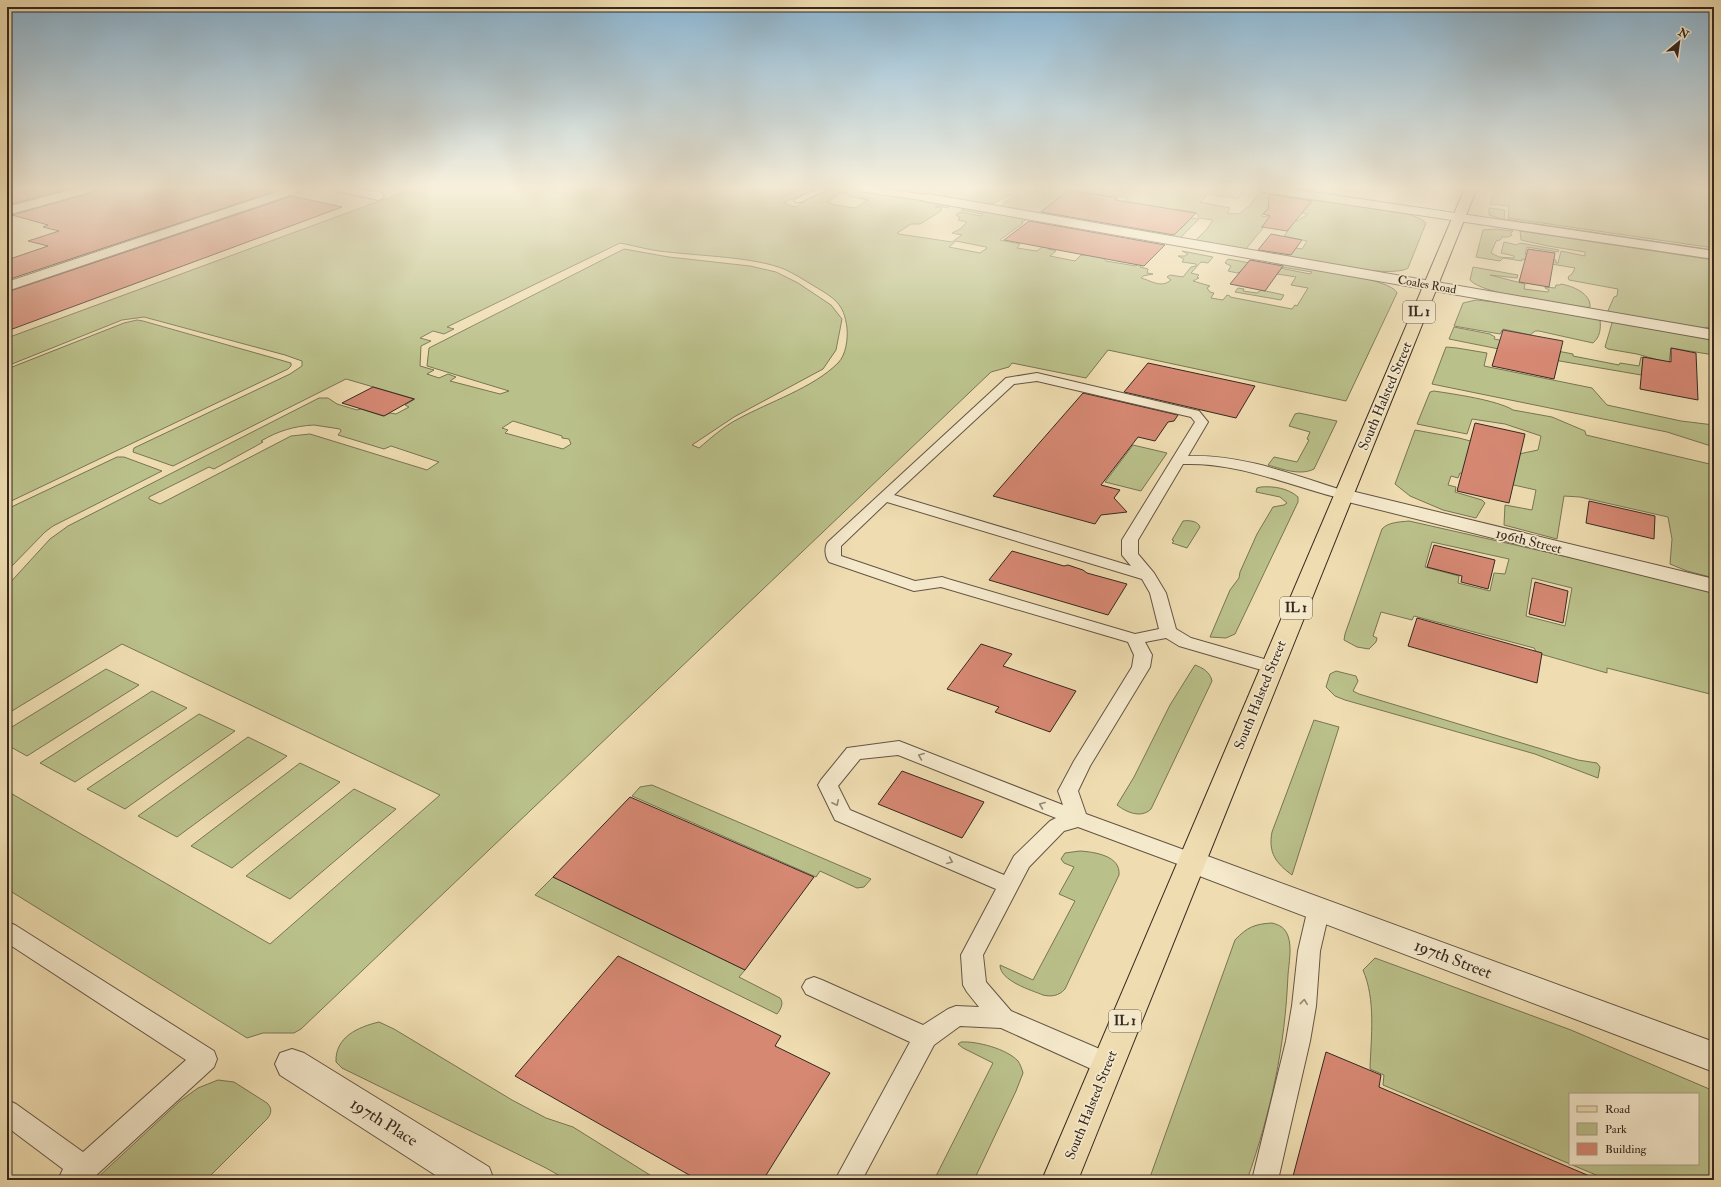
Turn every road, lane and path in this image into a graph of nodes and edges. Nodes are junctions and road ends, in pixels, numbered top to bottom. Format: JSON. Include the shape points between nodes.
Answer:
{"nodes":[{"id":1,"x":135,"y":243,"type":"edge"},
{"id":2,"x":1187,"y":243,"type":"edge"},
{"id":3,"x":1448,"y":243,"type":"edge"},
{"id":4,"x":1636,"y":243,"type":"edge"},
{"id":5,"x":1714,"y":255,"type":"edge"},
{"id":6,"x":1430,"y":286,"type":"junction"},
{"id":7,"x":7,"y":287,"type":"edge"},
{"id":8,"x":1714,"y":335,"type":"edge"},
{"id":9,"x":1179,"y":460,"type":"junction"},
{"id":10,"x":1343,"y":495,"type":"junction"},
{"id":11,"x":884,"y":497,"type":"junction"},
{"id":12,"x":1148,"y":576,"type":"junction"},
{"id":13,"x":1714,"y":586,"type":"edge"},
{"id":14,"x":1168,"y":632,"type":"junction"},
{"id":15,"x":1135,"y":639,"type":"junction"},
{"id":16,"x":1272,"y":667,"type":"junction"},
{"id":17,"x":1078,"y":819,"type":"junction"},
{"id":18,"x":1191,"y":861,"type":"junction"},
{"id":19,"x":1009,"y":886,"type":"junction"},
{"id":20,"x":1319,"y":908,"type":"junction"},
{"id":21,"x":7,"y":931,"type":"edge"},
{"id":22,"x":814,"y":987,"type":"dead end"},
{"id":23,"x":1003,"y":1018,"type":"junction"},
{"id":24,"x":925,"y":1037,"type":"junction"},
{"id":25,"x":1714,"y":1057,"type":"edge"},
{"id":26,"x":292,"y":1064,"type":"dead end"},
{"id":27,"x":1107,"y":1064,"type":"junction"},
{"id":28,"x":7,"y":1112,"type":"edge"},
{"id":29,"x":78,"y":1174,"type":"edge"},
{"id":30,"x":476,"y":1180,"type":"edge"},
{"id":31,"x":848,"y":1180,"type":"edge"},
{"id":32,"x":1060,"y":1180,"type":"edge"},
{"id":33,"x":1265,"y":1180,"type":"edge"}],
"edges":[{"from":1,"to":7,"type":"street"},
{"from":2,"to":6,"type":"street","name":"Coales Road"},
{"from":3,"to":6,"type":"main road","name":"South Halsted Street","number":"IL 1"},
{"from":4,"to":5,"type":"street"},
{"from":6,"to":8,"type":"street","name":"Coales Road"},
{"from":6,"to":10,"type":"main road","name":"South Halsted Street","number":"IL 1"},
{"from":9,"to":10,"type":"lane","via":[[1205,459],[1241,465]]},
{"from":9,"to":11,"type":"lane","via":[[1202,422],[1195,414],[1037,377],[1010,381]]},
{"from":9,"to":12,"type":"lane","via":[[1130,540],[1130,555]]},
{"from":10,"to":13,"type":"street","name":"196th Street"},
{"from":10,"to":16,"type":"main road","name":"South Halsted Street","number":"IL 1"},
{"from":11,"to":12,"type":"lane"},
{"from":11,"to":15,"type":"lane","via":[[833,545],[834,559],[914,586],[942,582]]},
{"from":12,"to":14,"type":"lane","via":[[1158,593]]},
{"from":14,"to":15,"type":"lane"},
{"from":14,"to":16,"type":"lane","via":[[1185,642]]},
{"from":15,"to":17,"type":"lane","via":[[1143,655],[1141,667],[1068,791]]},
{"from":16,"to":18,"type":"main road","name":"South Halsted Street","number":"IL 1"},
{"from":17,"to":18,"type":"lane"},
{"from":17,"to":19,"type":"lane","via":[[1057,826],[1021,862]]},
{"from":17,"to":19,"type":"lane","one_way":true,"via":[[899,748],[854,754],[828,785],[842,815]]},
{"from":18,"to":20,"type":"street","name":"197th Street"},
{"from":18,"to":27,"type":"main road","name":"South Halsted Street","number":"IL 1"},
{"from":19,"to":23,"type":"lane","via":[[972,955],[975,985]]},
{"from":20,"to":25,"type":"street","name":"197th Street"},
{"from":33,"to":20,"type":"lane","one_way":true,"via":[[1298,1041],[1309,952]]},
{"from":21,"to":29,"type":"lane","via":[[205,1059]]},
{"from":22,"to":24,"type":"lane"},
{"from":23,"to":24,"type":"lane","via":[[956,1016]]},
{"from":23,"to":27,"type":"lane"},
{"from":24,"to":31,"type":"lane"},
{"from":26,"to":30,"type":"street","name":"197th Place"},
{"from":27,"to":32,"type":"main road","name":"South Halsted Street","number":"IL 1"},
{"from":28,"to":29,"type":"lane"}]}
